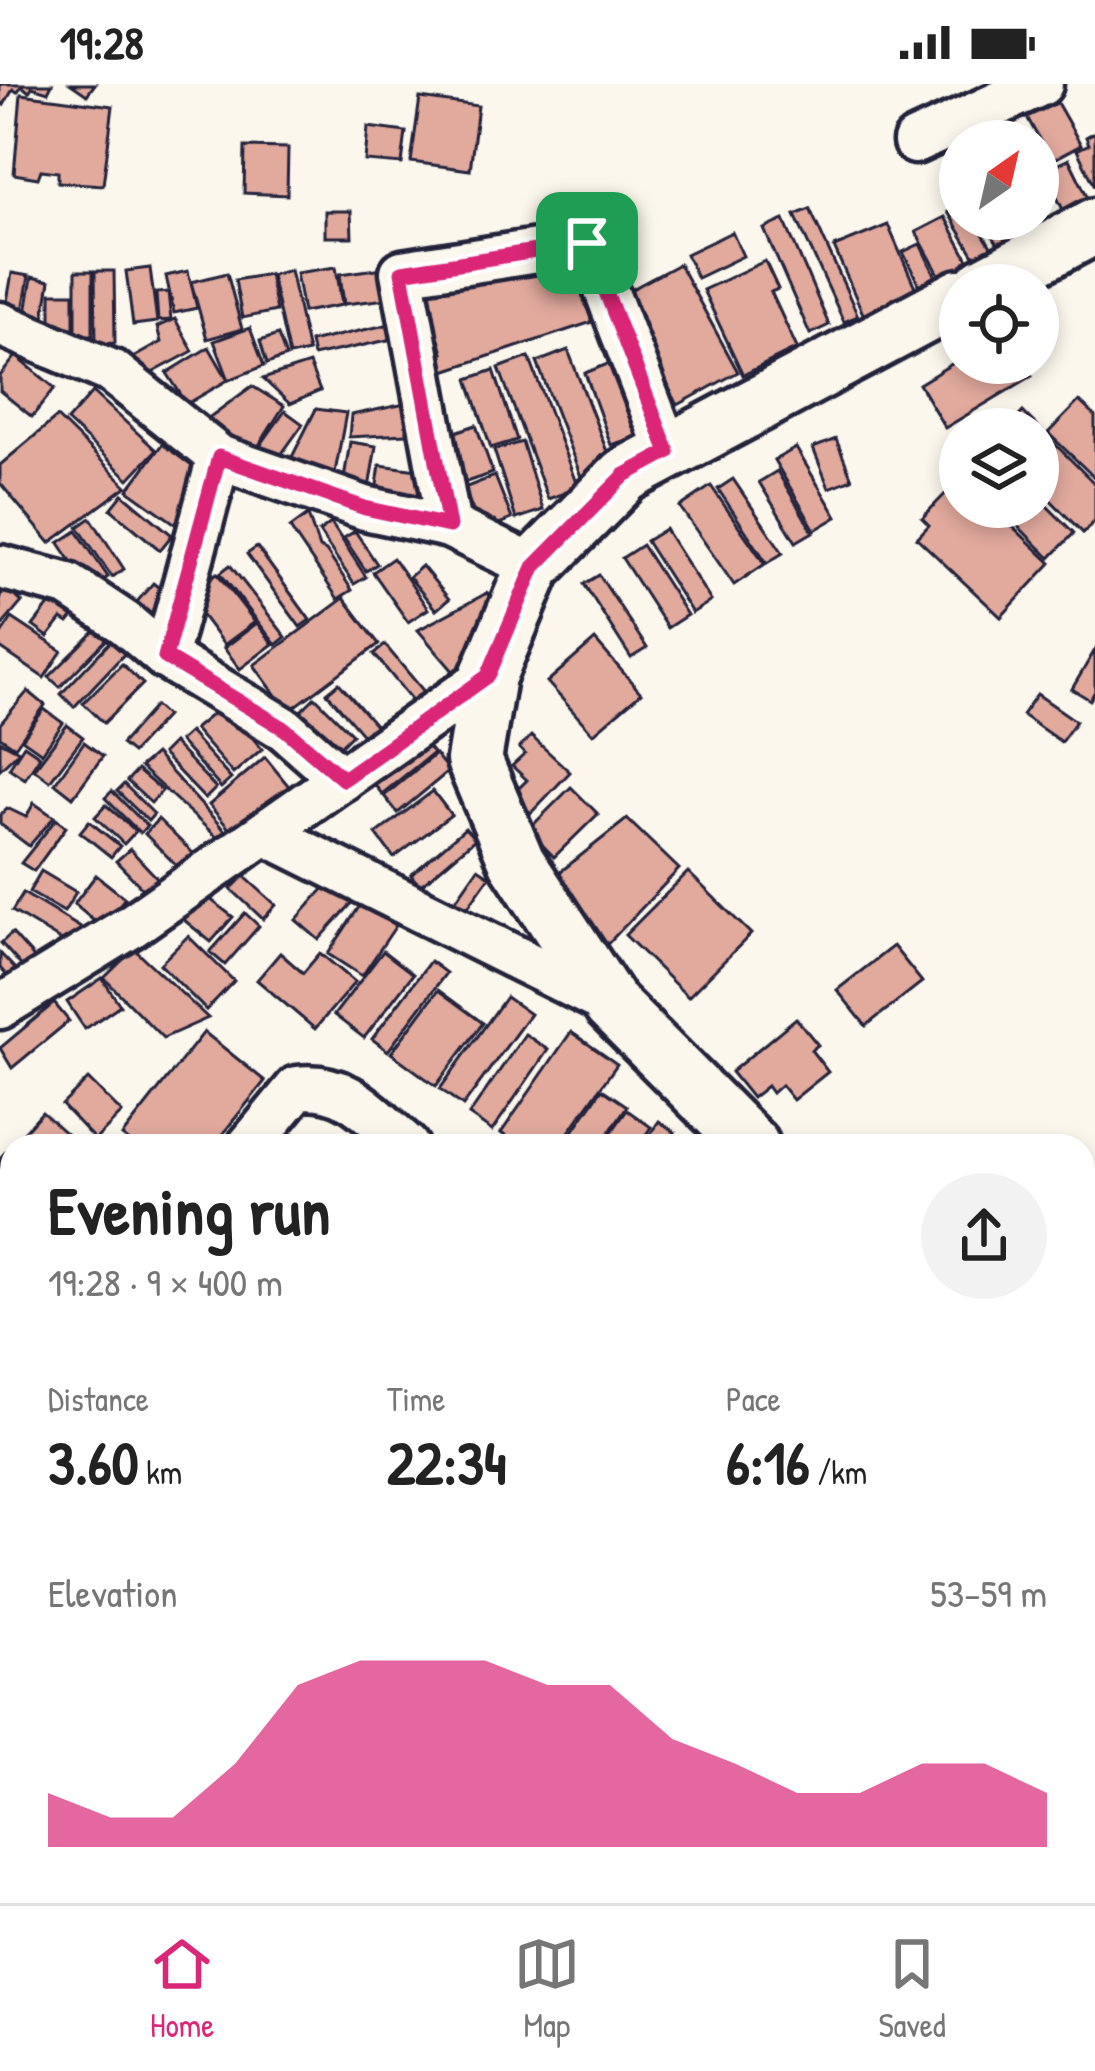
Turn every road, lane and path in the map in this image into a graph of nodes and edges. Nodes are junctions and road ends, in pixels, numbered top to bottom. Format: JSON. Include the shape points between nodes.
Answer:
{"nodes":[{"id":1,"x":1041,"y":84,"type":"edge"},
{"id":2,"x":915,"y":142,"type":"dead end"},
{"id":3,"x":1089,"y":241,"type":"edge"},
{"id":4,"x":1034,"y":264,"type":"edge"},
{"id":5,"x":939,"y":309,"type":"edge"},
{"id":6,"x":0,"y":324,"type":"edge"},
{"id":7,"x":668,"y":452,"type":"junction"},
{"id":8,"x":219,"y":457,"type":"junction"},
{"id":9,"x":449,"y":526,"type":"junction"},
{"id":10,"x":0,"y":567,"type":"edge"},
{"id":11,"x":534,"y":567,"type":"junction"},
{"id":12,"x":165,"y":657,"type":"junction"},
{"id":13,"x":488,"y":676,"type":"junction"},
{"id":14,"x":343,"y":779,"type":"junction"},
{"id":15,"x":265,"y":833,"type":"junction"},
{"id":16,"x":611,"y":1005,"type":"junction"},
{"id":17,"x":0,"y":1006,"type":"edge"},
{"id":18,"x":259,"y":1134,"type":"edge"},
{"id":19,"x":393,"y":1134,"type":"edge"},
{"id":20,"x":740,"y":1134,"type":"edge"}],
"edges":[{"from":1,"to":2,"type":"street"},
{"from":3,"to":4,"type":"main road"},
{"from":5,"to":7,"type":"main road"},
{"from":6,"to":8,"type":"street","via":[[113,373]]},
{"from":7,"to":9,"type":"street","via":[[587,243],[402,272]]},
{"from":7,"to":11,"type":"main road","via":[[625,475]]},
{"from":8,"to":9,"type":"street","via":[[365,508]]},
{"from":8,"to":12,"type":"street"},
{"from":9,"to":11,"type":"street"},
{"from":10,"to":12,"type":"street","via":[[68,585]]},
{"from":11,"to":13,"type":"main road"},
{"from":12,"to":14,"type":"street","via":[[285,729]]},
{"from":13,"to":14,"type":"street"},
{"from":13,"to":16,"type":"main road","via":[[474,760],[517,862]]},
{"from":14,"to":15,"type":"street"},
{"from":15,"to":16,"type":"street"},
{"from":15,"to":17,"type":"street"},
{"from":16,"to":20,"type":"main road"},
{"from":18,"to":19,"type":"street","via":[[297,1088],[320,1085]]}]}
